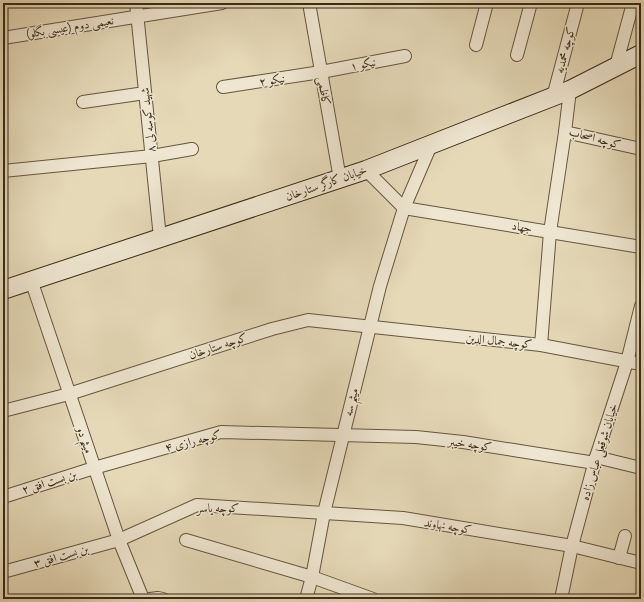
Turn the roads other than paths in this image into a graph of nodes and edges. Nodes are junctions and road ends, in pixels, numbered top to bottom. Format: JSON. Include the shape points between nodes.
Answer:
{"nodes":[{"id":1,"x":136,"y":3,"type":"edge"},
{"id":2,"x":222,"y":3,"type":"edge"},
{"id":3,"x":309,"y":3,"type":"edge"},
{"id":4,"x":487,"y":3,"type":"edge"},
{"id":5,"x":531,"y":3,"type":"edge"},
{"id":6,"x":578,"y":3,"type":"edge"},
{"id":7,"x":633,"y":3,"type":"edge"},
{"id":8,"x":137,"y":16,"type":"junction"},
{"id":9,"x":3,"y":38,"type":"edge"},
{"id":10,"x":476,"y":46,"type":"dead end"},
{"id":11,"x":641,"y":54,"type":"edge"},
{"id":12,"x":518,"y":55,"type":"dead end"},
{"id":13,"x":405,"y":56,"type":"dead end"},
{"id":14,"x":616,"y":66,"type":"junction"},
{"id":15,"x":321,"y":72,"type":"junction"},
{"id":16,"x":223,"y":87,"type":"dead end"},
{"id":17,"x":570,"y":90,"type":"junction"},
{"id":18,"x":145,"y":93,"type":"junction"},
{"id":19,"x":553,"y":97,"type":"junction"},
{"id":20,"x":83,"y":102,"type":"dead end"},
{"id":21,"x":564,"y":132,"type":"junction"},
{"id":22,"x":431,"y":144,"type":"junction"},
{"id":23,"x":192,"y":149,"type":"dead end"},
{"id":24,"x":641,"y":149,"type":"edge"},
{"id":25,"x":152,"y":156,"type":"junction"},
{"id":26,"x":366,"y":170,"type":"junction"},
{"id":27,"x":3,"y":171,"type":"edge"},
{"id":28,"x":340,"y":179,"type":"junction"},
{"id":29,"x":404,"y":208,"type":"junction"},
{"id":30,"x":550,"y":232,"type":"junction"},
{"id":31,"x":160,"y":238,"type":"junction"},
{"id":32,"x":641,"y":247,"type":"edge"},
{"id":33,"x":31,"y":280,"type":"junction"},
{"id":34,"x":3,"y":290,"type":"edge"},
{"id":35,"x":641,"y":306,"type":"edge"},
{"id":36,"x":639,"y":320,"type":"edge"},
{"id":37,"x":370,"y":327,"type":"junction"},
{"id":38,"x":541,"y":345,"type":"junction"},
{"id":39,"x":627,"y":362,"type":"junction"},
{"id":40,"x":641,"y":364,"type":"edge"},
{"id":41,"x":69,"y":394,"type":"junction"},
{"id":42,"x":3,"y":411,"type":"edge"},
{"id":43,"x":343,"y":436,"type":"junction"},
{"id":44,"x":596,"y":460,"type":"junction"},
{"id":45,"x":94,"y":468,"type":"junction"},
{"id":46,"x":641,"y":468,"type":"edge"},
{"id":47,"x":3,"y":496,"type":"edge"},
{"id":48,"x":324,"y":513,"type":"junction"},
{"id":49,"x":625,"y":536,"type":"dead end"},
{"id":50,"x":119,"y":540,"type":"junction"},
{"id":51,"x":186,"y":540,"type":"dead end"},
{"id":52,"x":572,"y":546,"type":"junction"},
{"id":53,"x":620,"y":558,"type":"junction"},
{"id":54,"x":641,"y":563,"type":"edge"},
{"id":55,"x":3,"y":572,"type":"edge"},
{"id":56,"x":312,"y":577,"type":"junction"},
{"id":57,"x":143,"y":599,"type":"edge"},
{"id":58,"x":150,"y":599,"type":"edge"},
{"id":59,"x":163,"y":599,"type":"edge"},
{"id":60,"x":306,"y":599,"type":"edge"},
{"id":61,"x":373,"y":599,"type":"edge"},
{"id":62,"x":561,"y":599,"type":"edge"}],
"edges":[{"from":1,"to":8,"type":"street","name":"شهید کوسه لی ۸"},
{"from":2,"to":8,"type":"street","name":"نعیمی دوم (عیسی بگلو)"},
{"from":3,"to":15,"type":"street","name":"کاظمی"},
{"from":4,"to":10,"type":"street"},
{"from":5,"to":12,"type":"street"},
{"from":6,"to":19,"type":"street","name":"کوچه محمدیه"},
{"from":7,"to":14,"type":"street"},
{"from":8,"to":9,"type":"street","name":"نعیمی دوم (عیسی بگلو)"},
{"from":8,"to":18,"type":"street","name":"شهید کوسه لی ۸"},
{"from":11,"to":14,"type":"street","name":"خیابان کارگر ستارخان"},
{"from":13,"to":15,"type":"street","name":"نیکو ۱"},
{"from":14,"to":17,"type":"street","name":"خیابان کارگر ستارخان"},
{"from":15,"to":16,"type":"street","name":"نیکو ۲"},
{"from":15,"to":28,"type":"street","name":"کاظمی"},
{"from":17,"to":19,"type":"street","name":"خیابان کارگر ستارخان"},
{"from":17,"to":21,"type":"street","name":"کوچه اصحاب"},
{"from":18,"to":20,"type":"street"},
{"from":18,"to":25,"type":"street","name":"شهید کوسه لی ۸"},
{"from":19,"to":22,"type":"street","name":"خیابان کارگر ستارخان"},
{"from":21,"to":24,"type":"street","name":"کوچه اصحاب"},
{"from":21,"to":30,"type":"street"},
{"from":22,"to":26,"type":"street","name":"خیابان کارگر ستارخان"},
{"from":22,"to":29,"type":"street","name":"میثم سه"},
{"from":23,"to":25,"type":"street"},
{"from":25,"to":27,"type":"street"},
{"from":25,"to":31,"type":"street","name":"شهید کوسه لی ۸"},
{"from":26,"to":28,"type":"street","name":"خیابان کارگر ستارخان"},
{"from":26,"to":29,"type":"street"},
{"from":28,"to":31,"type":"street","name":"خیابان کارگر ستارخان"},
{"from":29,"to":30,"type":"street","name":"جهاد"},
{"from":29,"to":37,"type":"street","name":"میثم سه"},
{"from":30,"to":32,"type":"street","name":"جهاد"},
{"from":30,"to":38,"type":"street"},
{"from":31,"to":33,"type":"street","name":"خیابان کارگر ستارخان"},
{"from":33,"to":34,"type":"street","name":"خیابان کارگر ستارخان"},
{"from":33,"to":41,"type":"street","name":"میثم دو"},
{"from":35,"to":36,"type":"street","name":"خیابان شوقعلی عباس زاده"},
{"from":36,"to":39,"type":"street","name":"خیابان شوقعلی عباس زاده"},
{"from":37,"to":38,"type":"street","name":"کوچه جمال الدین"},
{"from":37,"to":41,"type":"street","name":"کوچه ستارخان","via":[[308,320],[272,328]]},
{"from":37,"to":43,"type":"street","name":"میثم سه"},
{"from":38,"to":39,"type":"street","name":"کوچه جمال الدین"},
{"from":39,"to":40,"type":"street","name":"کوچه جمال الدین"},
{"from":39,"to":44,"type":"street","name":"خیابان شوقعلی عباس زاده"},
{"from":41,"to":42,"type":"street","name":"کوچه ستارخان"},
{"from":41,"to":45,"type":"street","name":"میثم دو"},
{"from":43,"to":44,"type":"street","name":"کوچه خیبر","via":[[422,438]]},
{"from":43,"to":45,"type":"street","name":"کوچه رازی ۴","via":[[221,432]]},
{"from":43,"to":48,"type":"street","name":"میثم سه"},
{"from":44,"to":46,"type":"street","name":"کوچه خیبر"},
{"from":44,"to":52,"type":"street","name":"خیابان شوقعلی عباس زاده"},
{"from":45,"to":47,"type":"street","name":"بن بست افق ۲"},
{"from":45,"to":50,"type":"street","name":"میثم دو"},
{"from":48,"to":50,"type":"street","name":"کوچه یاسر","via":[[197,505]]},
{"from":48,"to":52,"type":"street","name":"کوچه نهاوند","via":[[403,518]]},
{"from":48,"to":56,"type":"street","name":"میثم سه"},
{"from":49,"to":53,"type":"street"},
{"from":50,"to":55,"type":"street","name":"بن بست افق ۳"},
{"from":50,"to":57,"type":"street","name":"میثم دو"},
{"from":51,"to":56,"type":"street"},
{"from":52,"to":53,"type":"street","name":"کوچه نهاوند"},
{"from":52,"to":62,"type":"street","name":"خیابان شوقعلی عباس زاده"},
{"from":53,"to":54,"type":"street","name":"کوچه نهاوند"},
{"from":56,"to":60,"type":"street","name":"میثم سه"},
{"from":56,"to":61,"type":"street"},
{"from":58,"to":59,"type":"street"}]}
